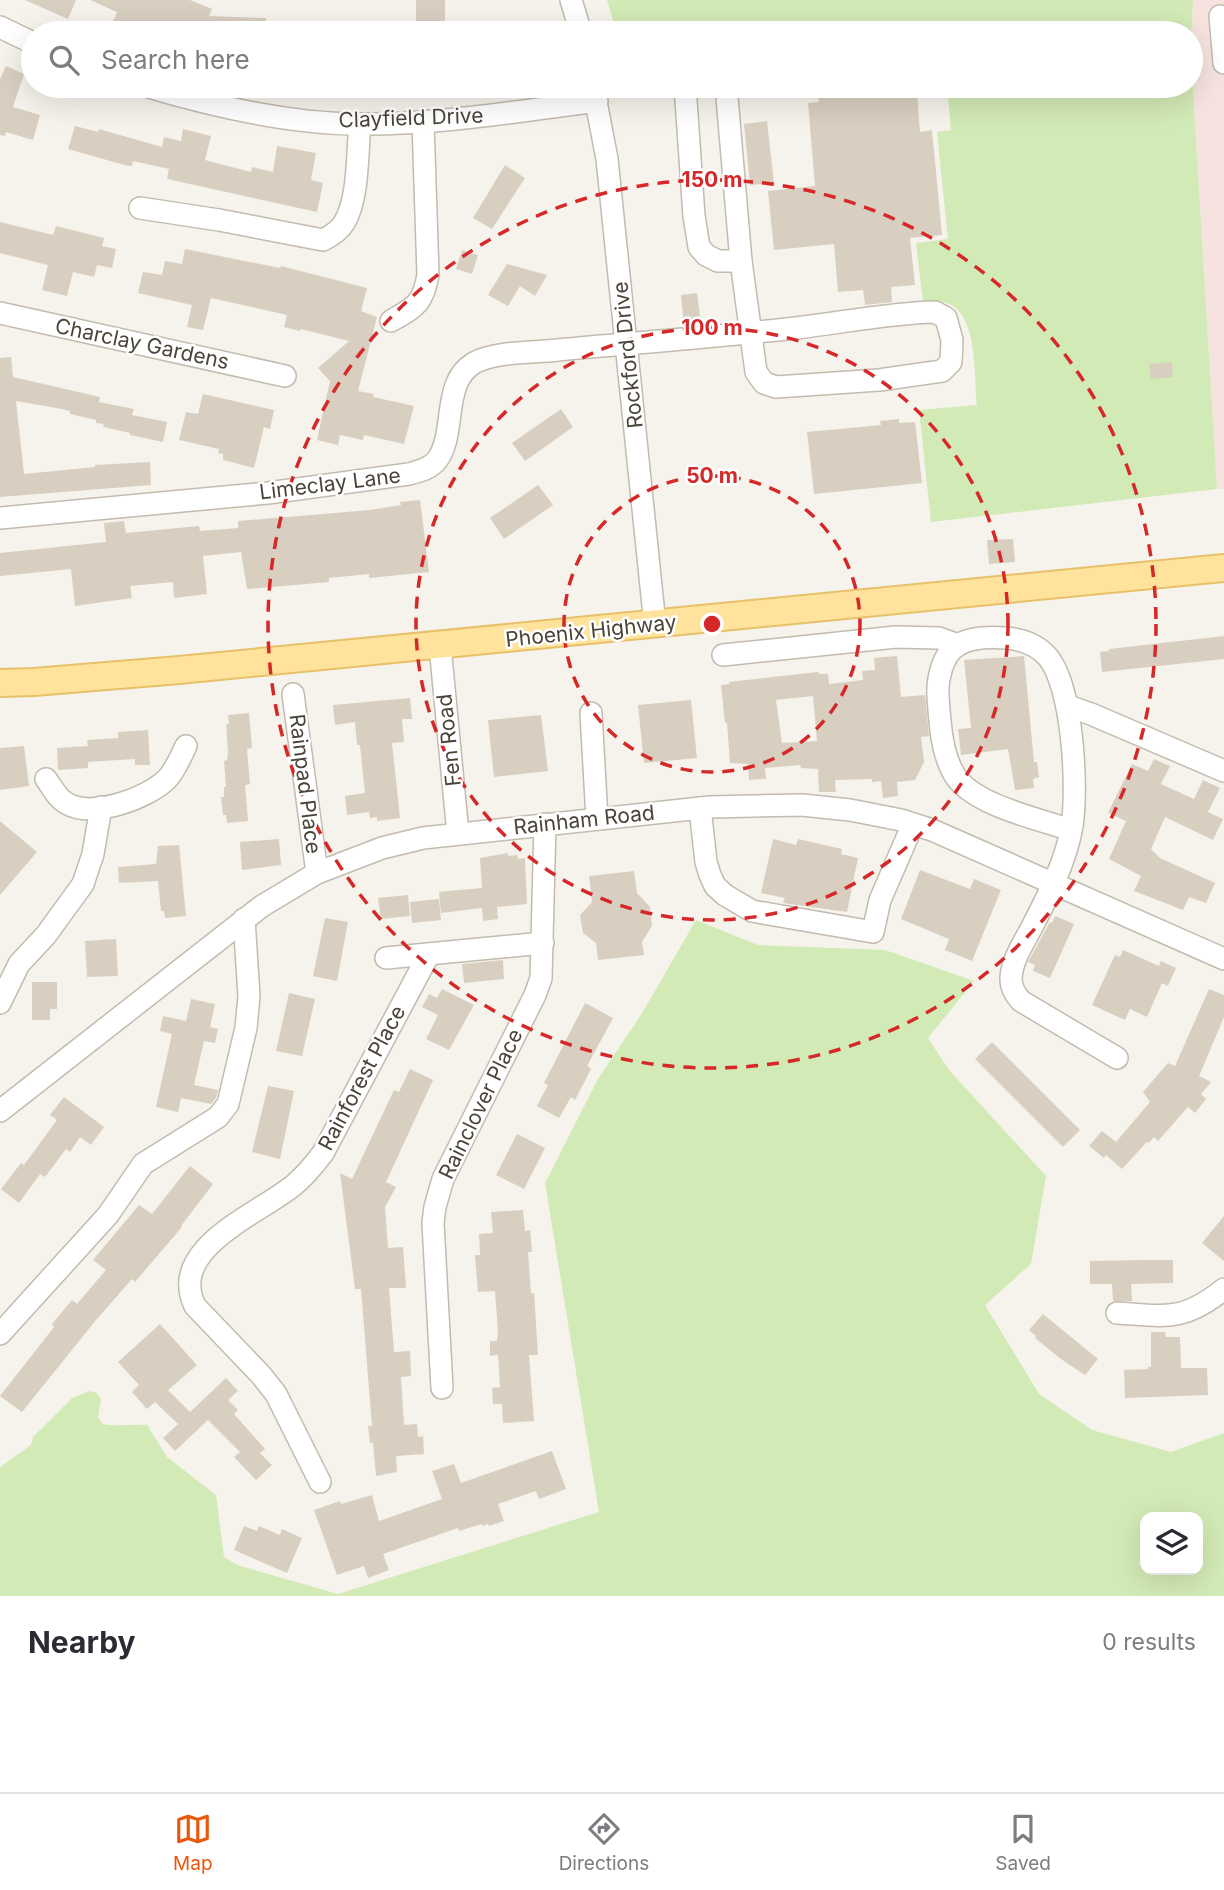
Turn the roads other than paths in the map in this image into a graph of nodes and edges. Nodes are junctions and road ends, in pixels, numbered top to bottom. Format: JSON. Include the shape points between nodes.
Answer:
{"nodes":[{"id":1,"x":571,"y":0,"type":"edge"},
{"id":2,"x":1220,"y":16,"type":"dead end"},
{"id":3,"x":577,"y":21,"type":"edge"},
{"id":4,"x":0,"y":27,"type":"edge"},
{"id":5,"x":21,"y":37,"type":"edge"},
{"id":6,"x":1224,"y":63,"type":"edge"},
{"id":7,"x":185,"y":98,"type":"edge"},
{"id":8,"x":570,"y":98,"type":"edge"},
{"id":9,"x":596,"y":98,"type":"edge"},
{"id":10,"x":686,"y":98,"type":"edge"},
{"id":11,"x":727,"y":98,"type":"edge"},
{"id":12,"x":423,"y":122,"type":"junction"},
{"id":13,"x":360,"y":124,"type":"junction"},
{"id":14,"x":141,"y":208,"type":"dead end"},
{"id":15,"x":741,"y":261,"type":"junction"},
{"id":16,"x":0,"y":313,"type":"edge"},
{"id":17,"x":391,"y":321,"type":"dead end"},
{"id":18,"x":751,"y":332,"type":"junction"},
{"id":19,"x":628,"y":344,"type":"junction"},
{"id":20,"x":285,"y":376,"type":"dead end"},
{"id":21,"x":0,"y":518,"type":"edge"},
{"id":22,"x":1224,"y":568,"type":"edge"},
{"id":23,"x":655,"y":625,"type":"junction"},
{"id":24,"x":958,"y":645,"type":"junction"},
{"id":25,"x":440,"y":646,"type":"junction"},
{"id":26,"x":723,"y":655,"type":"dead end"},
{"id":27,"x":0,"y":683,"type":"edge"},
{"id":28,"x":293,"y":694,"type":"dead end"},
{"id":29,"x":1068,"y":706,"type":"junction"},
{"id":30,"x":591,"y":713,"type":"dead end"},
{"id":31,"x":186,"y":746,"type":"dead end"},
{"id":32,"x":1224,"y":771,"type":"edge"},
{"id":33,"x":46,"y":779,"type":"dead end"},
{"id":34,"x":101,"y":807,"type":"junction"},
{"id":35,"x":700,"y":808,"type":"junction"},
{"id":36,"x":597,"y":819,"type":"junction"},
{"id":37,"x":545,"y":824,"type":"junction"},
{"id":38,"x":914,"y":824,"type":"junction"},
{"id":39,"x":1071,"y":830,"type":"junction"},
{"id":40,"x":458,"y":834,"type":"junction"},
{"id":41,"x":317,"y":873,"type":"junction"},
{"id":42,"x":1055,"y":883,"type":"junction"},
{"id":43,"x":244,"y":919,"type":"junction"},
{"id":44,"x":542,"y":943,"type":"junction"},
{"id":45,"x":429,"y":954,"type":"junction"},
{"id":46,"x":386,"y":958,"type":"dead end"},
{"id":47,"x":1224,"y":960,"type":"edge"},
{"id":48,"x":0,"y":1003,"type":"edge"},
{"id":49,"x":1117,"y":1059,"type":"dead end"},
{"id":50,"x":0,"y":1111,"type":"edge"},
{"id":51,"x":1224,"y":1289,"type":"edge"},
{"id":52,"x":1117,"y":1313,"type":"dead end"},
{"id":53,"x":0,"y":1334,"type":"edge"},
{"id":54,"x":442,"y":1388,"type":"dead end"},
{"id":55,"x":320,"y":1482,"type":"dead end"}],
"edges":[{"from":1,"to":3,"type":"street"},
{"from":2,"to":6,"type":"street"},
{"from":4,"to":5,"type":"street"},
{"from":7,"to":13,"type":"street","name":"Clayfield Drive","via":[[284,117]]},
{"from":8,"to":12,"type":"street","name":"Clayfield Drive"},
{"from":9,"to":19,"type":"street","name":"Rockford Drive"},
{"from":10,"to":15,"type":"street","via":[[699,247],[718,261]]},
{"from":11,"to":15,"type":"street"},
{"from":12,"to":13,"type":"street","name":"Clayfield Drive"},
{"from":12,"to":17,"type":"street","via":[[428,275],[422,299]]},
{"from":13,"to":14,"type":"street","via":[[349,213],[344,225],[323,240]]},
{"from":15,"to":18,"type":"street"},
{"from":16,"to":20,"type":"street","name":"Charclay Gardens"},
{"from":18,"to":18,"type":"street","via":[[936,312],[950,327],[951,362],[942,371],[776,387],[764,383],[756,372]]},
{"from":18,"to":19,"type":"street","name":"Limeclay Lane"},
{"from":19,"to":21,"type":"street","name":"Limeclay Lane","via":[[488,357],[475,363],[458,381],[436,461],[409,474]]},
{"from":19,"to":23,"type":"street","name":"Rockford Drive"},
{"from":22,"to":23,"type":"main road","name":"Phoenix Highway"},
{"from":23,"to":25,"type":"main road","name":"Phoenix Highway"},
{"from":24,"to":26,"type":"street","via":[[939,638],[896,636]]},
{"from":24,"to":29,"type":"street","via":[[991,637],[1018,639],[1037,647],[1049,658]]},
{"from":24,"to":39,"type":"street","via":[[941,668],[938,692],[947,758],[955,776],[984,800]]},
{"from":25,"to":27,"type":"main road","name":"Phoenix Highway"},
{"from":25,"to":40,"type":"street","name":"Fen Road"},
{"from":28,"to":41,"type":"street","name":"Rainpad Place"},
{"from":29,"to":32,"type":"street"},
{"from":29,"to":39,"type":"street","via":[[1074,798]]},
{"from":30,"to":36,"type":"street"},
{"from":31,"to":34,"type":"street","via":[[176,769],[152,790]]},
{"from":33,"to":34,"type":"street","via":[[66,804]]},
{"from":34,"to":48,"type":"street","via":[[83,884],[19,964]]},
{"from":35,"to":36,"type":"street","name":"Rainham Road"},
{"from":35,"to":38,"type":"street","name":"Rainham Road","via":[[802,805]]},
{"from":35,"to":38,"type":"street","via":[[706,862],[715,886],[725,895],[752,911],[873,932],[880,900]]},
{"from":36,"to":37,"type":"street","name":"Rainham Road"},
{"from":37,"to":40,"type":"street","name":"Rainham Road"},
{"from":37,"to":44,"type":"street","name":"Rainclover Place"},
{"from":38,"to":42,"type":"street","name":"Rainham Road"},
{"from":39,"to":42,"type":"street"},
{"from":40,"to":41,"type":"street","name":"Rainham Road","via":[[382,848]]},
{"from":41,"to":43,"type":"street","name":"Rainham Road"},
{"from":42,"to":47,"type":"street","name":"Rainham Road"},
{"from":42,"to":49,"type":"street","via":[[1017,957],[1013,993]]},
{"from":43,"to":50,"type":"street","name":"Rainham Road"},
{"from":43,"to":53,"type":"street","via":[[249,996],[228,1104],[218,1116],[143,1164],[107,1215]]},
{"from":44,"to":45,"type":"street"},
{"from":44,"to":54,"type":"street","name":"Rainclover Place","via":[[541,978],[451,1161],[435,1207]]},
{"from":45,"to":46,"type":"street"},
{"from":45,"to":55,"type":"street","name":"Rainforest Place","via":[[317,1161],[294,1185],[219,1235],[202,1252],[189,1278],[195,1306],[276,1394]]},
{"from":51,"to":52,"type":"street","via":[[1194,1310],[1175,1316]]}]}
